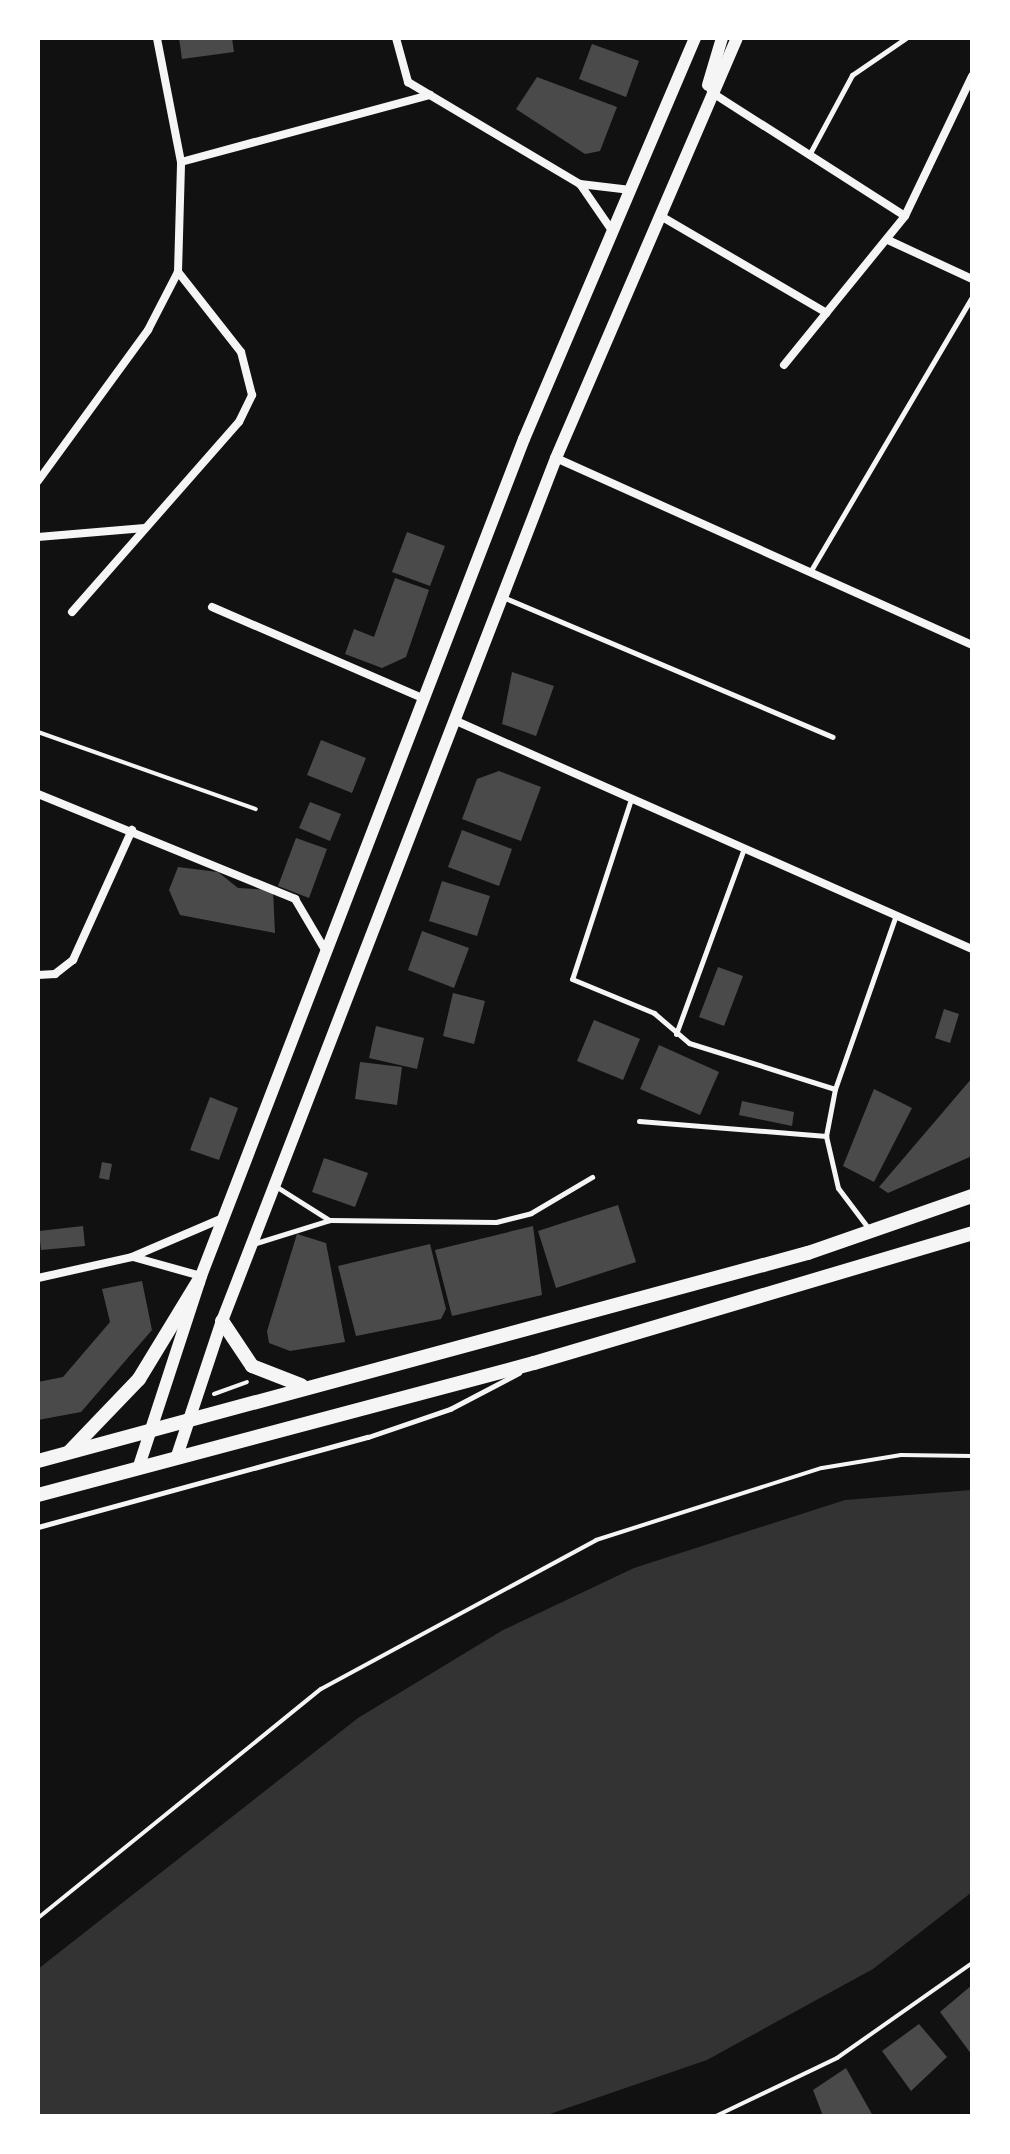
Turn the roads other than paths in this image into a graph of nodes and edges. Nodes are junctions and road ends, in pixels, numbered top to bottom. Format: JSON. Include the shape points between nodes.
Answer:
{"nodes":[{"id":1,"x":157,"y":38,"type":"edge"},
{"id":2,"x":396,"y":38,"type":"edge"},
{"id":3,"x":695,"y":38,"type":"edge"},
{"id":4,"x":722,"y":38,"type":"edge"},
{"id":5,"x":737,"y":38,"type":"edge"},
{"id":6,"x":906,"y":38,"type":"edge"},
{"id":7,"x":972,"y":76,"type":"edge"},
{"id":8,"x":711,"y":92,"type":"junction"},
{"id":9,"x":430,"y":95,"type":"junction"},
{"id":10,"x":703,"y":108,"type":"junction"},
{"id":11,"x":809,"y":155,"type":"junction"},
{"id":12,"x":181,"y":162,"type":"junction"},
{"id":13,"x":580,"y":184,"type":"junction"},
{"id":14,"x":631,"y":190,"type":"junction"},
{"id":15,"x":658,"y":214,"type":"junction"},
{"id":16,"x":905,"y":216,"type":"junction"},
{"id":17,"x":613,"y":233,"type":"junction"},
{"id":18,"x":888,"y":240,"type":"junction"},
{"id":19,"x":178,"y":272,"type":"junction"},
{"id":20,"x":972,"y":279,"type":"edge"},
{"id":21,"x":972,"y":297,"type":"edge"},
{"id":22,"x":827,"y":313,"type":"junction"},
{"id":23,"x":784,"y":365,"type":"dead end"},
{"id":24,"x":556,"y":458,"type":"junction"},
{"id":25,"x":38,"y":481,"type":"edge"},
{"id":26,"x":145,"y":528,"type":"junction"},
{"id":27,"x":38,"y":537,"type":"edge"},
{"id":28,"x":810,"y":573,"type":"junction"},
{"id":29,"x":502,"y":596,"type":"junction"},
{"id":30,"x":212,"y":607,"type":"dead end"},
{"id":31,"x":72,"y":612,"type":"dead end"},
{"id":32,"x":972,"y":645,"type":"edge"},
{"id":33,"x":425,"y":699,"type":"junction"},
{"id":34,"x":454,"y":720,"type":"junction"},
{"id":35,"x":833,"y":737,"type":"dead end"},
{"id":36,"x":38,"y":794,"type":"edge"},
{"id":37,"x":631,"y":798,"type":"junction"},
{"id":38,"x":132,"y":830,"type":"junction"},
{"id":39,"x":744,"y":847,"type":"junction"},
{"id":40,"x":897,"y":914,"type":"junction"},
{"id":41,"x":972,"y":949,"type":"edge"},
{"id":42,"x":327,"y":955,"type":"junction"},
{"id":43,"x":38,"y":975,"type":"edge"},
{"id":44,"x":676,"y":1035,"type":"junction"},
{"id":45,"x":835,"y":1089,"type":"junction"},
{"id":46,"x":639,"y":1121,"type":"dead end"},
{"id":47,"x":826,"y":1136,"type":"junction"},
{"id":48,"x":592,"y":1177,"type":"dead end"},
{"id":49,"x":275,"y":1186,"type":"junction"},
{"id":50,"x":972,"y":1196,"type":"edge"},
{"id":51,"x":223,"y":1218,"type":"junction"},
{"id":52,"x":330,"y":1220,"type":"junction"},
{"id":53,"x":872,"y":1232,"type":"junction"},
{"id":54,"x":972,"y":1233,"type":"edge"},
{"id":55,"x":251,"y":1246,"type":"junction"},
{"id":56,"x":132,"y":1257,"type":"junction"},
{"id":57,"x":38,"y":1278,"type":"edge"},
{"id":58,"x":200,"y":1279,"type":"junction"},
{"id":59,"x":222,"y":1321,"type":"junction"},
{"id":60,"x":534,"y":1363,"type":"junction"},
{"id":61,"x":305,"y":1386,"type":"junction"},
{"id":62,"x":189,"y":1422,"type":"junction"},
{"id":63,"x":148,"y":1433,"type":"junction"},
{"id":64,"x":69,"y":1452,"type":"junction"},
{"id":65,"x":177,"y":1456,"type":"junction"},
{"id":66,"x":38,"y":1461,"type":"edge"},
{"id":67,"x":139,"y":1466,"type":"junction"},
{"id":68,"x":38,"y":1495,"type":"edge"},
{"id":69,"x":38,"y":1527,"type":"edge"}],
"edges":[{"from":1,"to":12,"type":"street"},
{"from":2,"to":9,"type":"street","via":[[401,73]]},
{"from":3,"to":14,"type":"street"},
{"from":4,"to":10,"type":"street"},
{"from":5,"to":8,"type":"street"},
{"from":6,"to":11,"type":"lane","via":[[852,75]]},
{"from":7,"to":16,"type":"street"},
{"from":8,"to":10,"type":"street"},
{"from":8,"to":11,"type":"street"},
{"from":9,"to":12,"type":"street"},
{"from":9,"to":13,"type":"street"},
{"from":10,"to":15,"type":"street"},
{"from":11,"to":16,"type":"street"},
{"from":12,"to":19,"type":"street"},
{"from":13,"to":14,"type":"street"},
{"from":13,"to":17,"type":"street"},
{"from":14,"to":17,"type":"street"},
{"from":15,"to":22,"type":"street"},
{"from":15,"to":24,"type":"street"},
{"from":16,"to":18,"type":"street"},
{"from":17,"to":33,"type":"street"},
{"from":18,"to":20,"type":"street"},
{"from":18,"to":22,"type":"street"},
{"from":19,"to":25,"type":"street","via":[[148,330]]},
{"from":19,"to":26,"type":"street","via":[[241,352],[252,395],[239,422]]},
{"from":21,"to":28,"type":"lane"},
{"from":22,"to":23,"type":"street"},
{"from":24,"to":28,"type":"street"},
{"from":24,"to":29,"type":"street"},
{"from":26,"to":27,"type":"street"},
{"from":26,"to":31,"type":"street"},
{"from":28,"to":32,"type":"street"},
{"from":29,"to":34,"type":"street"},
{"from":29,"to":35,"type":"lane"},
{"from":30,"to":33,"type":"street"},
{"from":33,"to":42,"type":"street"},
{"from":34,"to":37,"type":"street"},
{"from":34,"to":49,"type":"street"},
{"from":36,"to":38,"type":"street"},
{"from":37,"to":39,"type":"street"},
{"from":37,"to":44,"type":"lane","via":[[571,976],[654,1013]]},
{"from":38,"to":42,"type":"street","via":[[295,899],[310,914]]},
{"from":38,"to":43,"type":"street","via":[[73,960],[55,974]]},
{"from":39,"to":40,"type":"street"},
{"from":39,"to":44,"type":"lane"},
{"from":40,"to":41,"type":"street"},
{"from":40,"to":45,"type":"lane"},
{"from":42,"to":51,"type":"street"},
{"from":44,"to":45,"type":"lane"},
{"from":45,"to":47,"type":"lane"},
{"from":46,"to":47,"type":"lane"},
{"from":47,"to":53,"type":"lane","via":[[838,1188]]},
{"from":48,"to":52,"type":"lane","via":[[531,1213],[496,1222]]},
{"from":49,"to":52,"type":"lane"},
{"from":49,"to":55,"type":"street"},
{"from":50,"to":53,"type":"main road"},
{"from":51,"to":56,"type":"street"},
{"from":51,"to":58,"type":"street"},
{"from":52,"to":55,"type":"lane"},
{"from":53,"to":61,"type":"main road"},
{"from":54,"to":60,"type":"main road"},
{"from":55,"to":59,"type":"street"},
{"from":56,"to":57,"type":"street"},
{"from":56,"to":58,"type":"street"},
{"from":58,"to":63,"type":"street"},
{"from":58,"to":64,"type":"main road","via":[[139,1379]]},
{"from":59,"to":61,"type":"main road","via":[[252,1366]]},
{"from":59,"to":62,"type":"street"},
{"from":60,"to":65,"type":"main road"},
{"from":60,"to":69,"type":"lane","via":[[476,1397],[404,1425]]},
{"from":61,"to":62,"type":"main road"},
{"from":62,"to":63,"type":"main road"},
{"from":62,"to":65,"type":"street"},
{"from":63,"to":64,"type":"main road"},
{"from":63,"to":67,"type":"street"},
{"from":64,"to":66,"type":"main road"},
{"from":65,"to":67,"type":"main road"},
{"from":67,"to":68,"type":"main road"}]}
